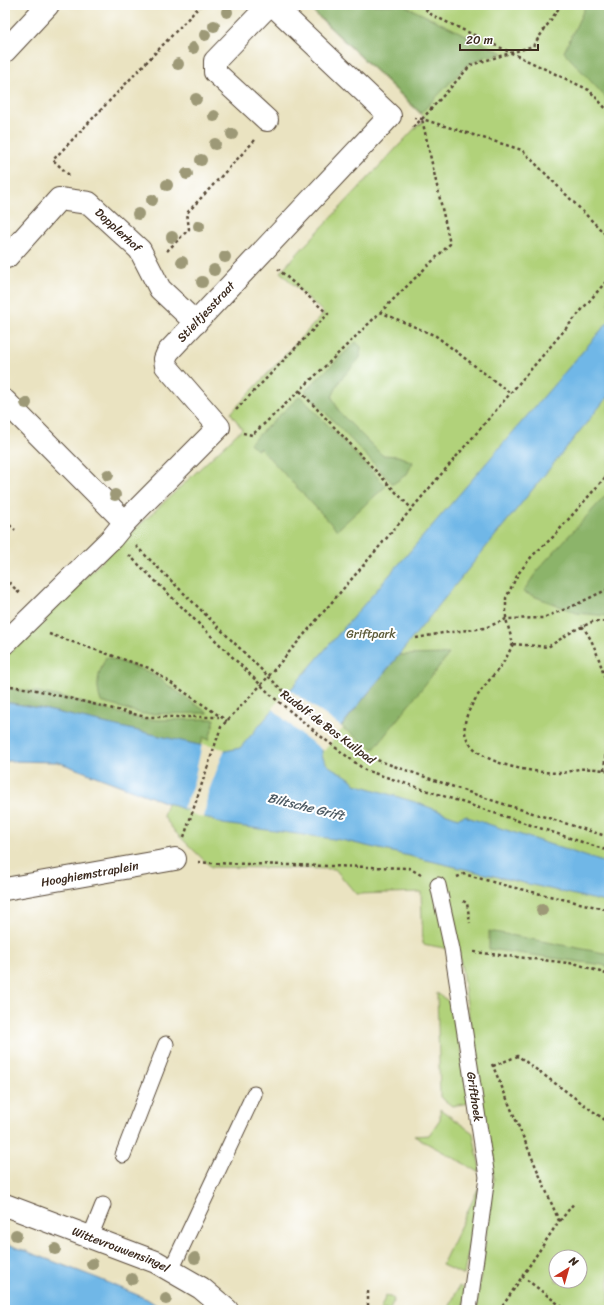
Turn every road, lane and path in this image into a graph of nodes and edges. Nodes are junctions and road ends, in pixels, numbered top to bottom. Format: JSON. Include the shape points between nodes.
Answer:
{"nodes":[{"id":1,"x":48,"y":5,"type":"edge"},
{"id":2,"x":201,"y":5,"type":"edge"},
{"id":3,"x":268,"y":5,"type":"edge"},
{"id":4,"x":273,"y":5,"type":"edge"},
{"id":5,"x":421,"y":5,"type":"edge"},
{"id":6,"x":561,"y":5,"type":"edge"},
{"id":7,"x":5,"y":50,"type":"edge"},
{"id":8,"x":512,"y":52,"type":"junction"},
{"id":9,"x":609,"y":112,"type":"edge"},
{"id":10,"x":390,"y":116,"type":"junction"},
{"id":11,"x":422,"y":119,"type":"junction"},
{"id":12,"x":267,"y":120,"type":"joint"},
{"id":13,"x":76,"y":201,"type":"junction"},
{"id":14,"x":609,"y":238,"type":"edge"},
{"id":15,"x":261,"y":254,"type":"junction"},
{"id":16,"x":7,"y":257,"type":"dead end"},
{"id":17,"x":148,"y":266,"type":"junction"},
{"id":18,"x":609,"y":278,"type":"edge"},
{"id":19,"x":380,"y":312,"type":"junction"},
{"id":20,"x":196,"y":323,"type":"junction"},
{"id":21,"x":300,"y":391,"type":"junction"},
{"id":22,"x":510,"y":393,"type":"junction"},
{"id":23,"x":5,"y":401,"type":"edge"},
{"id":24,"x":219,"y":427,"type":"junction"},
{"id":25,"x":609,"y":473,"type":"edge"},
{"id":26,"x":411,"y":508,"type":"junction"},
{"id":27,"x":5,"y":523,"type":"edge"},
{"id":28,"x":15,"y":530,"type":"dead end"},
{"id":29,"x":119,"y":530,"type":"junction"},
{"id":30,"x":5,"y":578,"type":"edge"},
{"id":31,"x":609,"y":587,"type":"edge"},
{"id":32,"x":19,"y":592,"type":"dead end"},
{"id":33,"x":506,"y":619,"type":"junction"},
{"id":34,"x":609,"y":622,"type":"edge"},
{"id":35,"x":24,"y":624,"type":"junction"},
{"id":36,"x":582,"y":626,"type":"junction"},
{"id":37,"x":416,"y":638,"type":"dead end"},
{"id":38,"x":5,"y":643,"type":"edge"},
{"id":39,"x":513,"y":644,"type":"junction"},
{"id":40,"x":268,"y":676,"type":"junction"},
{"id":41,"x":5,"y":685,"type":"edge"},
{"id":42,"x":261,"y":685,"type":"junction"},
{"id":43,"x":609,"y":693,"type":"edge"},
{"id":44,"x":219,"y":717,"type":"junction"},
{"id":45,"x":609,"y":717,"type":"edge"},
{"id":46,"x":227,"y":721,"type":"junction"},
{"id":47,"x":604,"y":770,"type":"junction"},
{"id":48,"x":609,"y":771,"type":"edge"},
{"id":49,"x":186,"y":833,"type":"dead end"},
{"id":50,"x":609,"y":837,"type":"edge"},
{"id":51,"x":609,"y":851,"type":"edge"},
{"id":52,"x":175,"y":859,"type":"joint"},
{"id":53,"x":438,"y":886,"type":"junction"},
{"id":54,"x":5,"y":889,"type":"edge"},
{"id":55,"x":609,"y":910,"type":"edge"},
{"id":56,"x":470,"y":924,"type":"dead end"},
{"id":57,"x":473,"y":945,"type":"dead end"},
{"id":58,"x":474,"y":952,"type":"junction"},
{"id":59,"x":476,"y":960,"type":"dead end"},
{"id":60,"x":609,"y":975,"type":"edge"},
{"id":61,"x":166,"y":1044,"type":"dead end"},
{"id":62,"x":491,"y":1061,"type":"dead end"},
{"id":63,"x":493,"y":1066,"type":"junction"},
{"id":64,"x":254,"y":1094,"type":"dead end"},
{"id":65,"x":609,"y":1123,"type":"edge"},
{"id":66,"x":123,"y":1155,"type":"dead end"},
{"id":67,"x":574,"y":1203,"type":"dead end"},
{"id":68,"x":5,"y":1205,"type":"edge"},
{"id":69,"x":103,"y":1205,"type":"dead end"},
{"id":70,"x":559,"y":1221,"type":"junction"},
{"id":71,"x":90,"y":1237,"type":"junction"},
{"id":72,"x":171,"y":1270,"type":"junction"},
{"id":73,"x":522,"y":1276,"type":"junction"},
{"id":74,"x":368,"y":1292,"type":"dead end"},
{"id":75,"x":227,"y":1310,"type":"edge"},
{"id":76,"x":368,"y":1310,"type":"edge"},
{"id":77,"x":469,"y":1310,"type":"edge"},
{"id":78,"x":500,"y":1310,"type":"edge"},
{"id":79,"x":566,"y":1310,"type":"edge"}],
"edges":[{"from":1,"to":7,"type":"street"},
{"from":2,"to":13,"type":"path","via":[[53,160],[78,184]]},
{"from":3,"to":12,"type":"street","via":[[215,61],[215,72]]},
{"from":4,"to":10,"type":"street"},
{"from":5,"to":8,"type":"path","via":[[432,15]]},
{"from":6,"to":8,"type":"path","via":[[533,46]]},
{"from":8,"to":9,"type":"path","via":[[589,90]]},
{"from":8,"to":11,"type":"path","via":[[471,65]]},
{"from":10,"to":11,"type":"path"},
{"from":10,"to":15,"type":"street","name":"Stieltjesstraat"},
{"from":11,"to":14,"type":"path","via":[[522,150]]},
{"from":11,"to":19,"type":"path","via":[[450,244]]},
{"from":12,"to":17,"type":"path","via":[[271,123],[187,213],[189,230]]},
{"from":13,"to":16,"type":"street","name":"Dopplerhof","via":[[59,199]]},
{"from":13,"to":17,"type":"street","name":"Dopplerhof","via":[[89,203],[140,250]]},
{"from":15,"to":20,"type":"street","name":"Stieltjesstraat"},
{"from":15,"to":24,"type":"path","via":[[328,314]]},
{"from":17,"to":20,"type":"street","name":"Dopplerhof","via":[[160,289]]},
{"from":18,"to":22,"type":"path"},
{"from":19,"to":21,"type":"path"},
{"from":19,"to":22,"type":"path","via":[[436,336]]},
{"from":20,"to":24,"type":"street","name":"Stieltjesstraat","via":[[168,352],[166,366]]},
{"from":21,"to":24,"type":"path","via":[[252,435]]},
{"from":21,"to":26,"type":"path"},
{"from":22,"to":26,"type":"path"},
{"from":23,"to":29,"type":"street"},
{"from":24,"to":29,"type":"street"},
{"from":25,"to":33,"type":"path","via":[[518,574],[506,598]]},
{"from":26,"to":40,"type":"path"},
{"from":27,"to":28,"type":"path"},
{"from":29,"to":35,"type":"street"},
{"from":29,"to":40,"type":"path"},
{"from":29,"to":42,"type":"path","name":"Rudolf de Bos Kuilpad"},
{"from":30,"to":32,"type":"path"},
{"from":31,"to":33,"type":"path","via":[[543,618]]},
{"from":33,"to":37,"type":"path","via":[[485,628]]},
{"from":33,"to":39,"type":"path"},
{"from":34,"to":36,"type":"path","via":[[594,621]]},
{"from":35,"to":38,"type":"street"},
{"from":35,"to":44,"type":"path","via":[[149,668]]},
{"from":36,"to":39,"type":"path","via":[[548,646]]},
{"from":36,"to":43,"type":"path","via":[[598,654]]},
{"from":39,"to":47,"type":"path","via":[[468,713],[464,726],[470,744],[489,759],[540,772]]},
{"from":40,"to":42,"type":"path"},
{"from":40,"to":50,"type":"path","via":[[312,715],[371,758],[494,801]]},
{"from":41,"to":44,"type":"path","via":[[146,717]]},
{"from":42,"to":46,"type":"path"},
{"from":42,"to":51,"type":"path","name":"Rudolf de Bos Kuilpad","via":[[365,770]]},
{"from":44,"to":46,"type":"path"},
{"from":45,"to":47,"type":"path"},
{"from":46,"to":49,"type":"path","via":[[221,726]]},
{"from":47,"to":48,"type":"path"},
{"from":52,"to":53,"type":"path","via":[[210,863],[409,868]]},
{"from":52,"to":54,"type":"street","name":"Hooghiemstraplein"},
{"from":53,"to":55,"type":"path","via":[[464,874]]},
{"from":53,"to":56,"type":"path","via":[[467,904]]},
{"from":53,"to":77,"type":"lane","name":"Grifthoek","via":[[452,949],[487,1177]]},
{"from":57,"to":58,"type":"path"},
{"from":58,"to":59,"type":"path"},
{"from":58,"to":60,"type":"path","via":[[577,964]]},
{"from":61,"to":66,"type":"lane"},
{"from":62,"to":63,"type":"path"},
{"from":63,"to":65,"type":"path","via":[[518,1056]]},
{"from":63,"to":70,"type":"path"},
{"from":64,"to":72,"type":"lane"},
{"from":67,"to":70,"type":"path"},
{"from":68,"to":71,"type":"street","name":"Wittevrouwensingel"},
{"from":69,"to":71,"type":"lane"},
{"from":70,"to":73,"type":"path"},
{"from":71,"to":72,"type":"street","name":"Wittevrouwensingel"},
{"from":72,"to":75,"type":"street","name":"Wittevrouwensingel","via":[[201,1288]]},
{"from":73,"to":78,"type":"path"},
{"from":73,"to":79,"type":"path"},
{"from":74,"to":76,"type":"path"}]}
